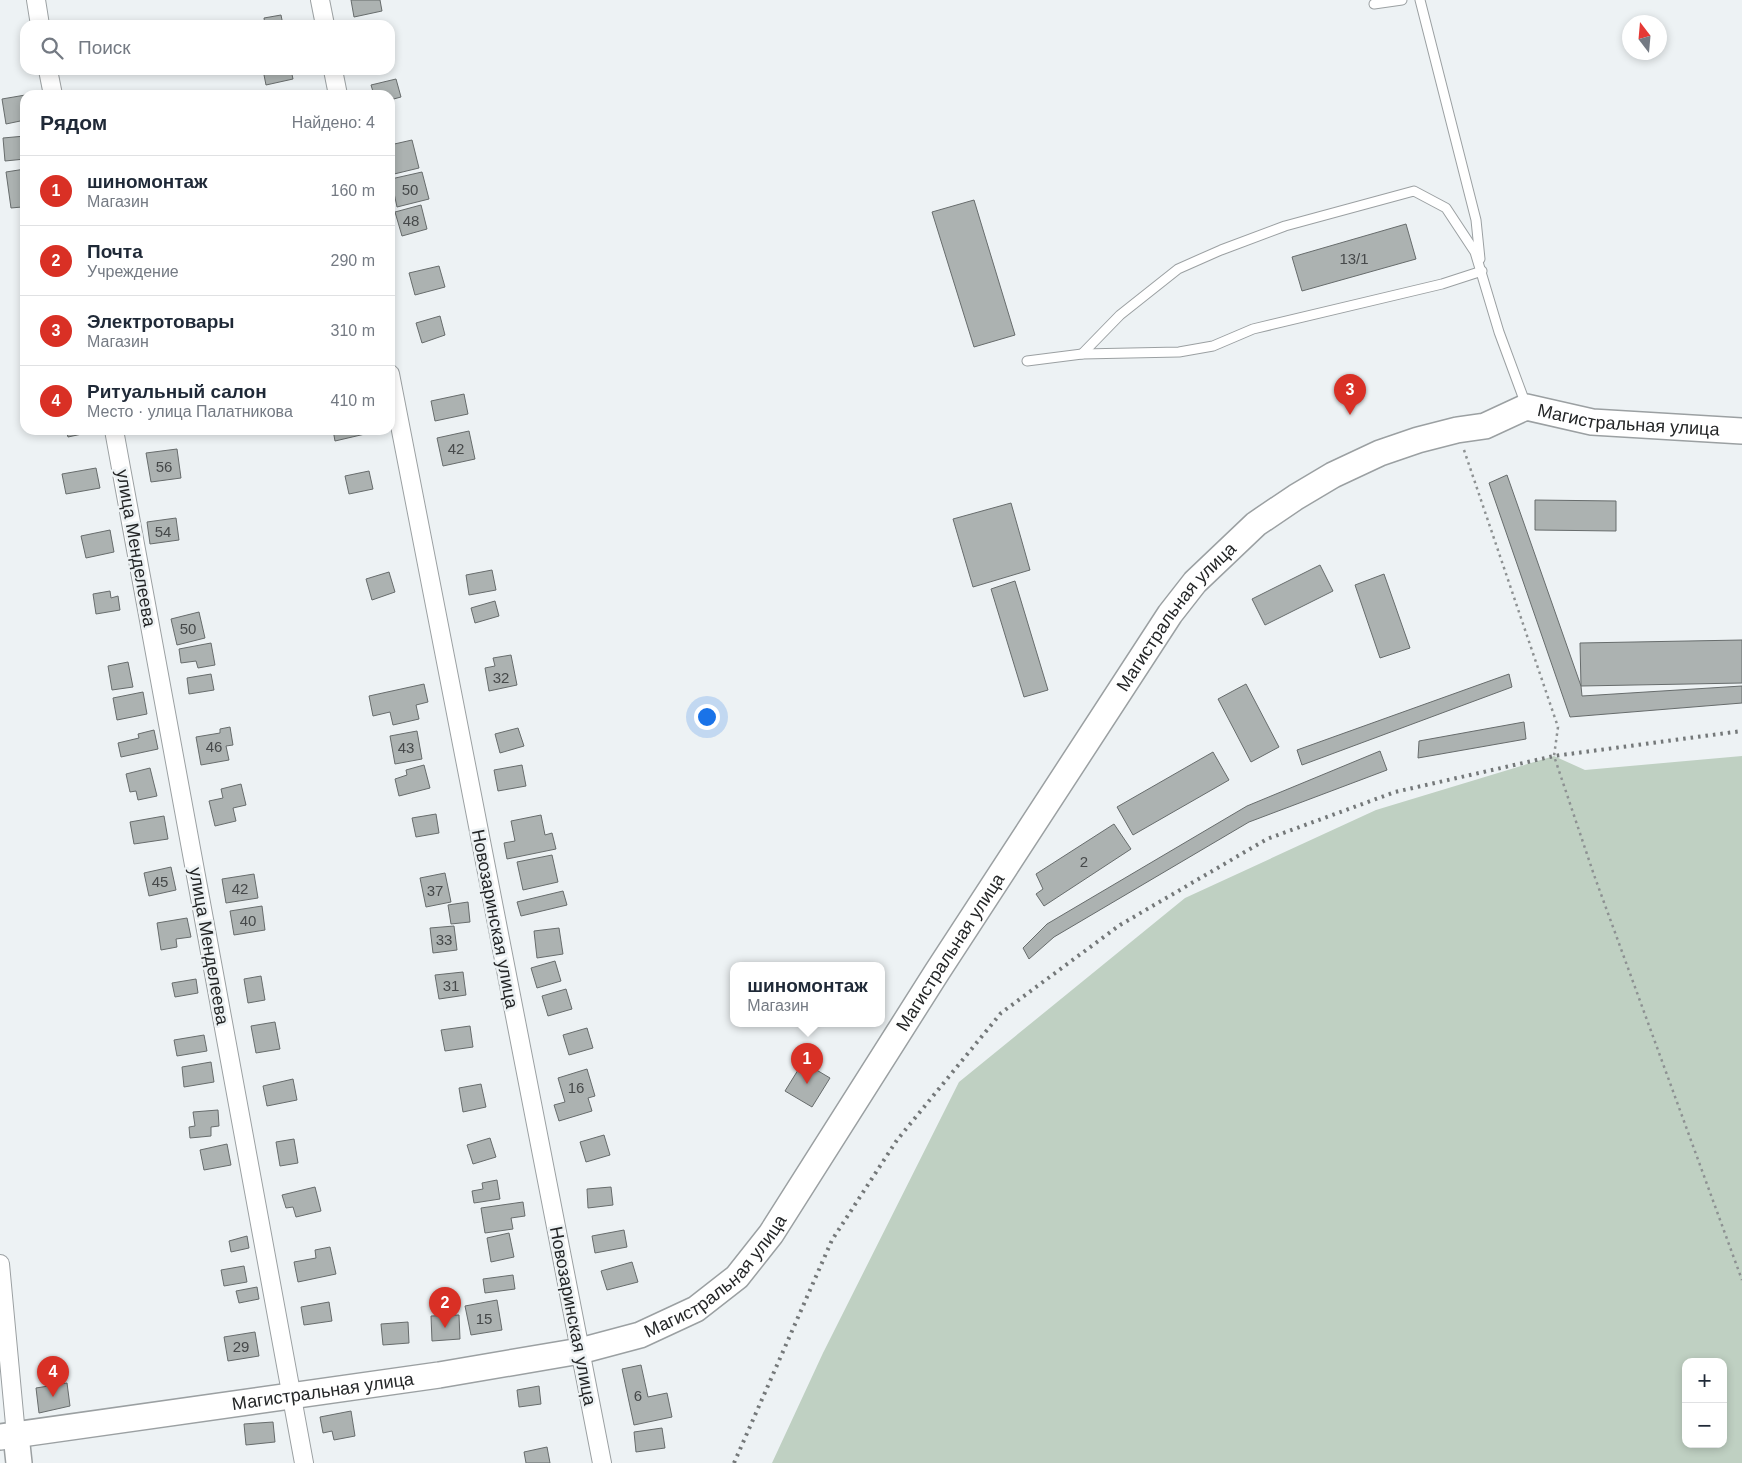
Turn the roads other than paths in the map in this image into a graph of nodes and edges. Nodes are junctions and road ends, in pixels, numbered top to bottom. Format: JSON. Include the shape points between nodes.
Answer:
{"nodes":[{"id":1,"x":36,"y":0,"type":"edge"},
{"id":2,"x":320,"y":0,"type":"edge"},
{"id":3,"x":1402,"y":0,"type":"edge"},
{"id":4,"x":1420,"y":0,"type":"edge"},
{"id":5,"x":1374,"y":4,"type":"dead end"},
{"id":6,"x":39,"y":20,"type":"edge"},
{"id":7,"x":324,"y":20,"type":"edge"},
{"id":8,"x":49,"y":75,"type":"edge"},
{"id":9,"x":335,"y":75,"type":"edge"},
{"id":10,"x":52,"y":90,"type":"edge"},
{"id":11,"x":337,"y":90,"type":"edge"},
{"id":12,"x":1482,"y":271,"type":"junction"},
{"id":13,"x":1082,"y":354,"type":"junction"},
{"id":14,"x":1027,"y":361,"type":"dead end"},
{"id":15,"x":395,"y":401,"type":"edge"},
{"id":16,"x":1526,"y":406,"type":"junction"},
{"id":17,"x":1742,"y":431,"type":"edge"},
{"id":18,"x":115,"y":435,"type":"edge"},
{"id":19,"x":0,"y":1264,"type":"edge"},
{"id":20,"x":580,"y":1351,"type":"junction"},
{"id":21,"x":292,"y":1397,"type":"junction"},
{"id":22,"x":8,"y":1436,"type":"edge"},
{"id":23,"x":19,"y":1463,"type":"edge"},
{"id":24,"x":304,"y":1463,"type":"edge"},
{"id":25,"x":602,"y":1463,"type":"edge"}],
"edges":[{"from":1,"to":6,"type":"street"},
{"from":2,"to":7,"type":"street"},
{"from":3,"to":5,"type":"lane"},
{"from":4,"to":12,"type":"lane","via":[[1476,220]]},
{"from":8,"to":10,"type":"street"},
{"from":9,"to":11,"type":"street"},
{"from":12,"to":13,"type":"lane","via":[[1442,284],[1253,329],[1213,346],[1179,352]]},
{"from":12,"to":13,"type":"lane","via":[[1475,252],[1446,208],[1414,191],[1284,226],[1178,269],[1120,315]]},
{"from":12,"to":16,"type":"lane","via":[[1499,332]]},
{"from":13,"to":14,"type":"lane"},
{"from":15,"to":20,"type":"street","name":"Новозаринская улица"},
{"from":16,"to":17,"type":"main road","name":"Магистральная улица","via":[[1592,422]]},
{"from":16,"to":20,"type":"main road","name":"Магистральная улица","via":[[1485,426],[1457,430],[1380,453],[1333,475],[1256,524],[1195,582],[1135,664],[776,1227],[743,1270],[696,1310],[640,1335]]},
{"from":18,"to":21,"type":"street","name":"улица Менделеева"},
{"from":19,"to":22,"type":"street"},
{"from":20,"to":21,"type":"main road","name":"Магистральная улица"},
{"from":20,"to":25,"type":"street","name":"Новозаринская улица"},
{"from":21,"to":22,"type":"main road","name":"Магистральная улица"},
{"from":21,"to":24,"type":"street","name":"улица Менделеева"},
{"from":22,"to":23,"type":"main road"}]}
